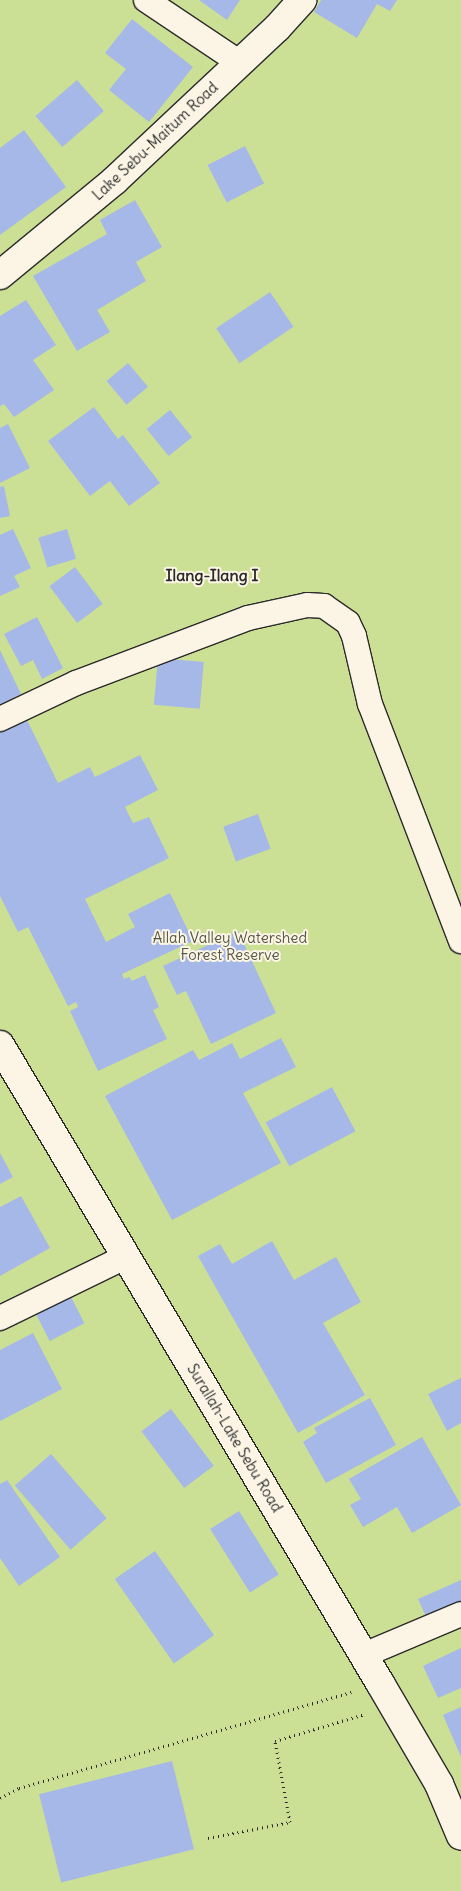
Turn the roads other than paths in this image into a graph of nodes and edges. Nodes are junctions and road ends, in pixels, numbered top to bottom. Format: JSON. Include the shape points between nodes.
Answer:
{"nodes":[{"id":1,"x":146,"y":0,"type":"edge"},
{"id":2,"x":302,"y":0,"type":"edge"},
{"id":3,"x":240,"y":63,"type":"junction"},
{"id":4,"x":0,"y":275,"type":"edge"},
{"id":5,"x":0,"y":719,"type":"edge"},
{"id":6,"x":461,"y":941,"type":"edge"},
{"id":7,"x":0,"y":1045,"type":"edge"},
{"id":8,"x":127,"y":1256,"type":"junction"},
{"id":9,"x":0,"y":1318,"type":"edge"},
{"id":10,"x":461,"y":1614,"type":"edge"},
{"id":11,"x":364,"y":1655,"type":"junction"},
{"id":12,"x":461,"y":1836,"type":"edge"}],
"edges":[{"from":1,"to":3,"type":"street"},
{"from":2,"to":3,"type":"main road","name":"Lake Sebu-Maitum Road"},
{"from":3,"to":4,"type":"main road","name":"Lake Sebu-Maitum Road","via":[[114,181]]},
{"from":5,"to":6,"type":"street","via":[[76,683],[248,618],[307,605],[324,606],[348,623],[354,636],[370,704]]},
{"from":7,"to":8,"type":"main road","name":"Surallah-Lake Sebu Road"},
{"from":8,"to":9,"type":"street"},
{"from":8,"to":11,"type":"main road","name":"Surallah-Lake Sebu Road"},
{"from":10,"to":11,"type":"street"},
{"from":11,"to":12,"type":"main road","name":"Surallah-Lake Sebu Road","via":[[439,1784]]}]}
